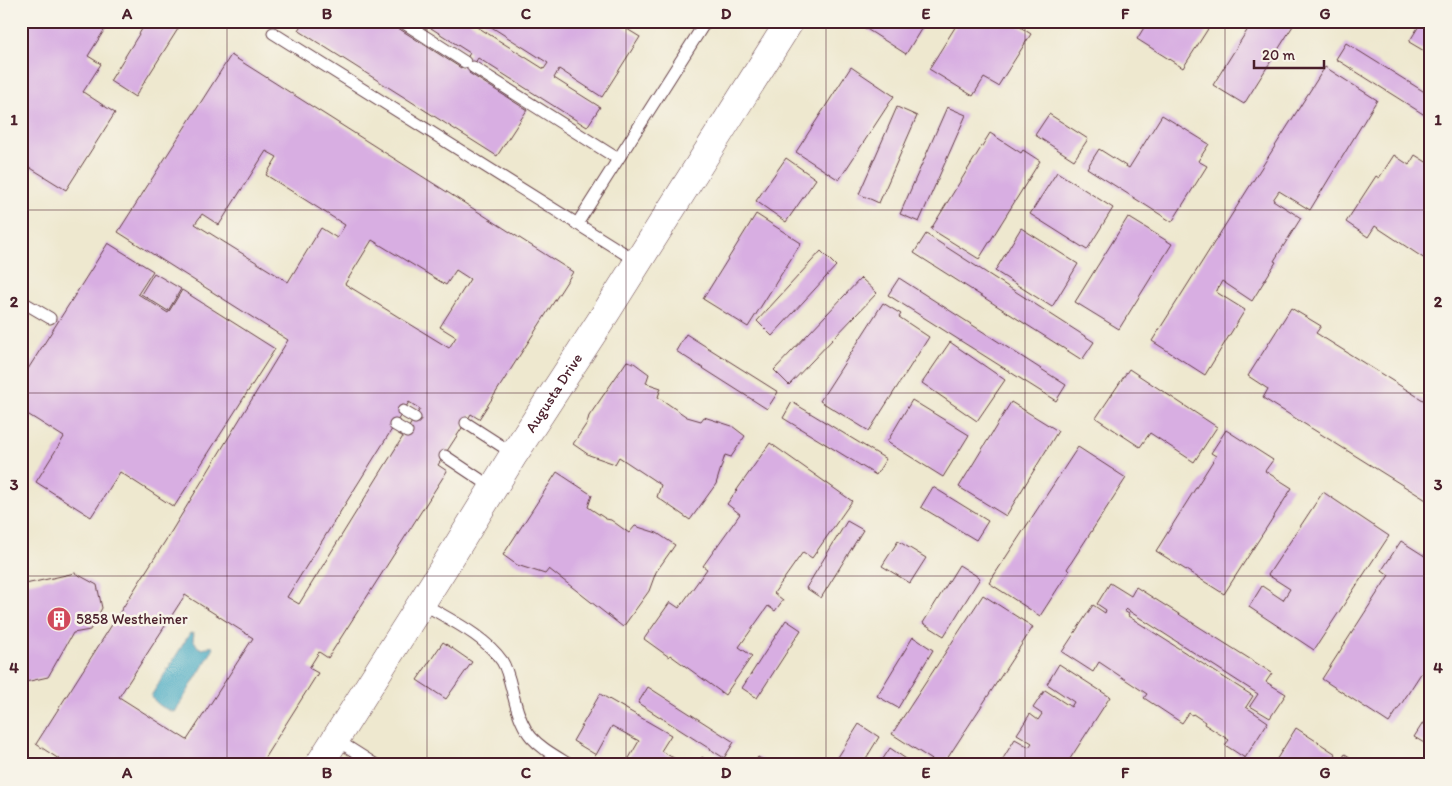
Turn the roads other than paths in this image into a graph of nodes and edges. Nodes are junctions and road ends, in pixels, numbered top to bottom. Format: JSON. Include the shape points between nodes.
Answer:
{"nodes":[{"id":1,"x":401,"y":21,"type":"edge"},
{"id":2,"x":706,"y":21,"type":"edge"},
{"id":3,"x":790,"y":21,"type":"edge"},
{"id":4,"x":273,"y":33,"type":"dead end"},
{"id":5,"x":618,"y":159,"type":"junction"},
{"id":6,"x":576,"y":224,"type":"junction"},
{"id":7,"x":638,"y":262,"type":"junction"},
{"id":8,"x":21,"y":300,"type":"edge"},
{"id":9,"x":50,"y":318,"type":"dead end"},
{"id":10,"x":403,"y":411,"type":"dead end"},
{"id":11,"x":415,"y":418,"type":"dead end"},
{"id":12,"x":466,"y":422,"type":"dead end"},
{"id":13,"x":395,"y":424,"type":"dead end"},
{"id":14,"x":407,"y":432,"type":"dead end"},
{"id":15,"x":514,"y":454,"type":"junction"},
{"id":16,"x":445,"y":456,"type":"dead end"},
{"id":17,"x":493,"y":488,"type":"junction"},
{"id":18,"x":422,"y":603,"type":"junction"},
{"id":19,"x":335,"y":739,"type":"junction"},
{"id":20,"x":319,"y":765,"type":"edge"},
{"id":21,"x":376,"y":765,"type":"edge"},
{"id":22,"x":570,"y":765,"type":"edge"}],
"edges":[{"from":1,"to":5,"type":"lane"},
{"from":2,"to":5,"type":"lane"},
{"from":3,"to":7,"type":"street","name":"Augusta Drive"},
{"from":4,"to":6,"type":"lane"},
{"from":5,"to":6,"type":"lane"},
{"from":6,"to":7,"type":"lane"},
{"from":7,"to":15,"type":"street","name":"Augusta Drive"},
{"from":8,"to":9,"type":"lane"},
{"from":10,"to":11,"type":"lane"},
{"from":12,"to":15,"type":"lane"},
{"from":13,"to":14,"type":"lane"},
{"from":15,"to":17,"type":"street","name":"Augusta Drive"},
{"from":16,"to":17,"type":"lane"},
{"from":17,"to":18,"type":"street","name":"Augusta Drive"},
{"from":18,"to":19,"type":"street","name":"Augusta Drive"},
{"from":18,"to":22,"type":"lane","via":[[483,641],[502,662],[526,732],[540,747]]},
{"from":19,"to":20,"type":"street","name":"Augusta Drive"},
{"from":19,"to":21,"type":"lane"}]}
